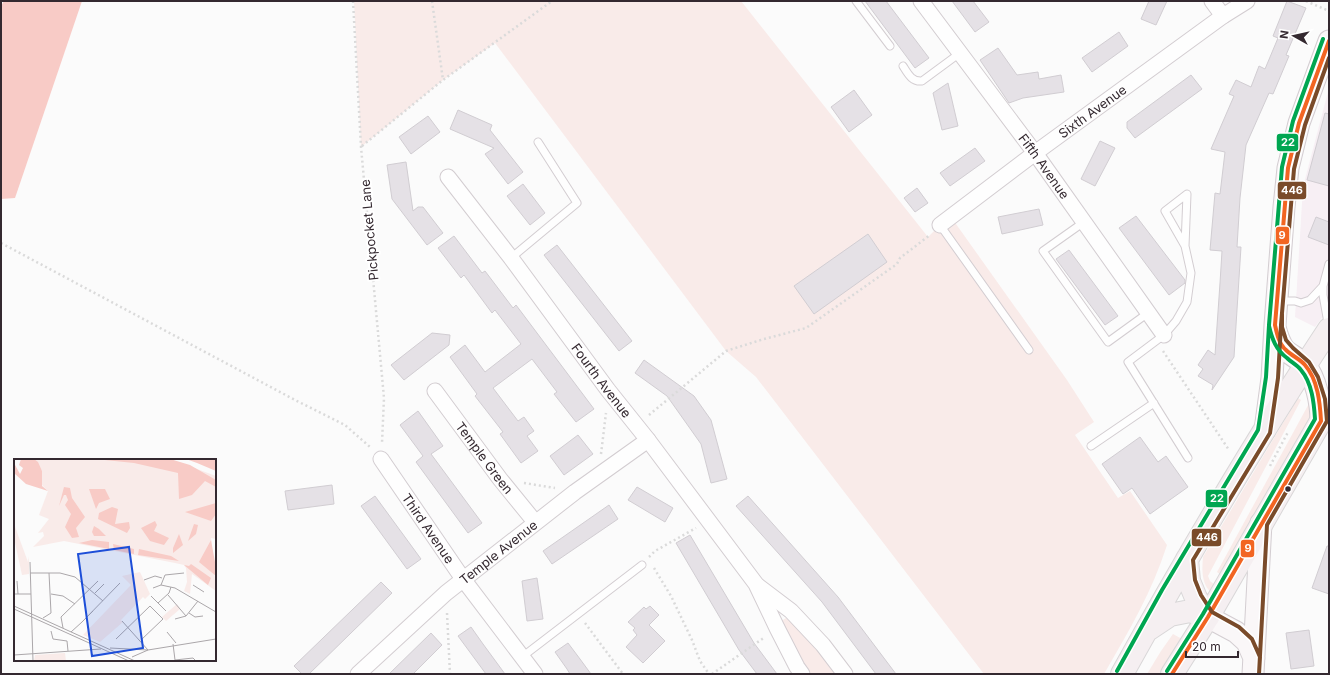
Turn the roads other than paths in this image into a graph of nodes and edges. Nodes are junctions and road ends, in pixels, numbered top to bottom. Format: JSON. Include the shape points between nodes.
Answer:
{"nodes":[{"id":1,"x":856,"y":1,"type":"edge"},
{"id":2,"x":921,"y":1,"type":"edge"},
{"id":3,"x":1212,"y":1,"type":"edge"},
{"id":4,"x":1247,"y":1,"type":"edge"},
{"id":5,"x":1223,"y":16,"type":"junction"},
{"id":6,"x":1329,"y":41,"type":"edge"},
{"id":7,"x":890,"y":46,"type":"dead end"},
{"id":8,"x":960,"y":53,"type":"junction"},
{"id":9,"x":903,"y":66,"type":"dead end"},
{"id":10,"x":538,"y":142,"type":"dead end"},
{"id":11,"x":1035,"y":153,"type":"junction"},
{"id":12,"x":448,"y":177,"type":"dead end"},
{"id":13,"x":1084,"y":222,"type":"junction"},
{"id":14,"x":940,"y":225,"type":"joint"},
{"id":15,"x":1185,"y":246,"type":"junction"},
{"id":16,"x":511,"y":258,"type":"junction"},
{"id":17,"x":1329,"y":264,"type":"edge"},
{"id":18,"x":1323,"y":286,"type":"junction"},
{"id":19,"x":1276,"y":301,"type":"junction"},
{"id":20,"x":1148,"y":313,"type":"junction"},
{"id":21,"x":1275,"y":325,"type":"junction"},
{"id":22,"x":1327,"y":332,"type":"edge"},
{"id":23,"x":1159,"y":338,"type":"junction"},
{"id":24,"x":1029,"y":350,"type":"dead end"},
{"id":25,"x":1329,"y":362,"type":"edge"},
{"id":26,"x":1305,"y":366,"type":"junction"},
{"id":27,"x":435,"y":392,"type":"dead end"},
{"id":28,"x":1154,"y":403,"type":"junction"},
{"id":29,"x":1325,"y":414,"type":"edge"},
{"id":30,"x":1264,"y":432,"type":"junction"},
{"id":31,"x":648,"y":440,"type":"junction"},
{"id":32,"x":1091,"y":446,"type":"dead end"},
{"id":33,"x":1188,"y":458,"type":"dead end"},
{"id":34,"x":381,"y":459,"type":"road end"},
{"id":35,"x":535,"y":522,"type":"junction"},
{"id":36,"x":1262,"y":523,"type":"junction"},
{"id":37,"x":1187,"y":559,"type":"junction"},
{"id":38,"x":642,"y":564,"type":"road end"},
{"id":39,"x":463,"y":579,"type":"junction"},
{"id":40,"x":756,"y":584,"type":"junction"},
{"id":41,"x":1208,"y":617,"type":"junction"},
{"id":42,"x":1146,"y":631,"type":"junction"},
{"id":43,"x":522,"y":656,"type":"junction"},
{"id":44,"x":1254,"y":666,"type":"edge"},
{"id":45,"x":358,"y":674,"type":"edge"},
{"id":46,"x":535,"y":674,"type":"edge"},
{"id":47,"x":802,"y":674,"type":"edge"},
{"id":48,"x":845,"y":674,"type":"edge"},
{"id":49,"x":1122,"y":674,"type":"edge"},
{"id":50,"x":1172,"y":674,"type":"edge"}],
"edges":[{"from":1,"to":7,"type":"lane"},
{"from":2,"to":8,"type":"street","name":"Fifth Avenue"},
{"from":3,"to":5,"type":"street"},
{"from":4,"to":5,"type":"street","name":"Sixth Avenue"},
{"from":5,"to":11,"type":"street","name":"Sixth Avenue"},
{"from":6,"to":19,"type":"street","via":[[1300,123],[1288,168]]},
{"from":8,"to":9,"type":"lane","via":[[922,81],[912,79]]},
{"from":8,"to":11,"type":"street","name":"Fifth Avenue"},
{"from":10,"to":16,"type":"lane","via":[[577,203]]},
{"from":11,"to":13,"type":"street","name":"Fifth Avenue"},
{"from":11,"to":14,"type":"street","name":"Sixth Avenue"},
{"from":12,"to":16,"type":"street","name":"Fourth Avenue"},
{"from":13,"to":20,"type":"street","name":"Fifth Avenue"},
{"from":13,"to":20,"type":"lane","via":[[1043,251],[1108,342]]},
{"from":14,"to":24,"type":"lane"},
{"from":15,"to":15,"type":"lane","via":[[1186,231],[1187,194],[1165,211]]},
{"from":15,"to":23,"type":"lane","via":[[1191,274],[1187,302],[1176,322]]},
{"from":16,"to":31,"type":"street","name":"Fourth Avenue"},
{"from":17,"to":18,"type":"lane"},
{"from":18,"to":19,"type":"lane","via":[[1310,300],[1301,303]]},
{"from":18,"to":22,"type":"lane"},
{"from":19,"to":21,"type":"street"},
{"from":20,"to":23,"type":"street","name":"Fifth Avenue"},
{"from":21,"to":26,"type":"street","via":[[1284,349]]},
{"from":21,"to":30,"type":"street","via":[[1272,378]]},
{"from":22,"to":26,"type":"main road"},
{"from":23,"to":28,"type":"lane","via":[[1128,362]]},
{"from":25,"to":26,"type":"main road"},
{"from":26,"to":29,"type":"street"},
{"from":26,"to":30,"type":"main road"},
{"from":27,"to":35,"type":"street","name":"Temple Green"},
{"from":28,"to":32,"type":"lane"},
{"from":28,"to":33,"type":"lane"},
{"from":29,"to":36,"type":"main road"},
{"from":30,"to":37,"type":"main road"},
{"from":31,"to":35,"type":"street","name":"Temple Avenue"},
{"from":31,"to":40,"type":"street","name":"Fourth Avenue"},
{"from":34,"to":39,"type":"street","name":"Third Avenue"},
{"from":35,"to":39,"type":"street","name":"Temple Avenue"},
{"from":36,"to":41,"type":"main road"},
{"from":36,"to":44,"type":"street"},
{"from":37,"to":41,"type":"main road","via":[[1189,581]]},
{"from":37,"to":42,"type":"main road"},
{"from":38,"to":43,"type":"lane"},
{"from":39,"to":43,"type":"street","name":"Third Avenue"},
{"from":39,"to":45,"type":"street","name":"Temple Avenue"},
{"from":40,"to":47,"type":"street","name":"Fourth Avenue"},
{"from":40,"to":48,"type":"street","name":"Fourth Avenue","via":[[791,611],[823,645]]},
{"from":41,"to":42,"type":"main road","via":[[1190,611],[1170,615]]},
{"from":41,"to":44,"type":"street","via":[[1236,632],[1248,642]]},
{"from":41,"to":50,"type":"main road"},
{"from":42,"to":49,"type":"main road"},
{"from":43,"to":46,"type":"street","name":"Third Avenue"}]}
